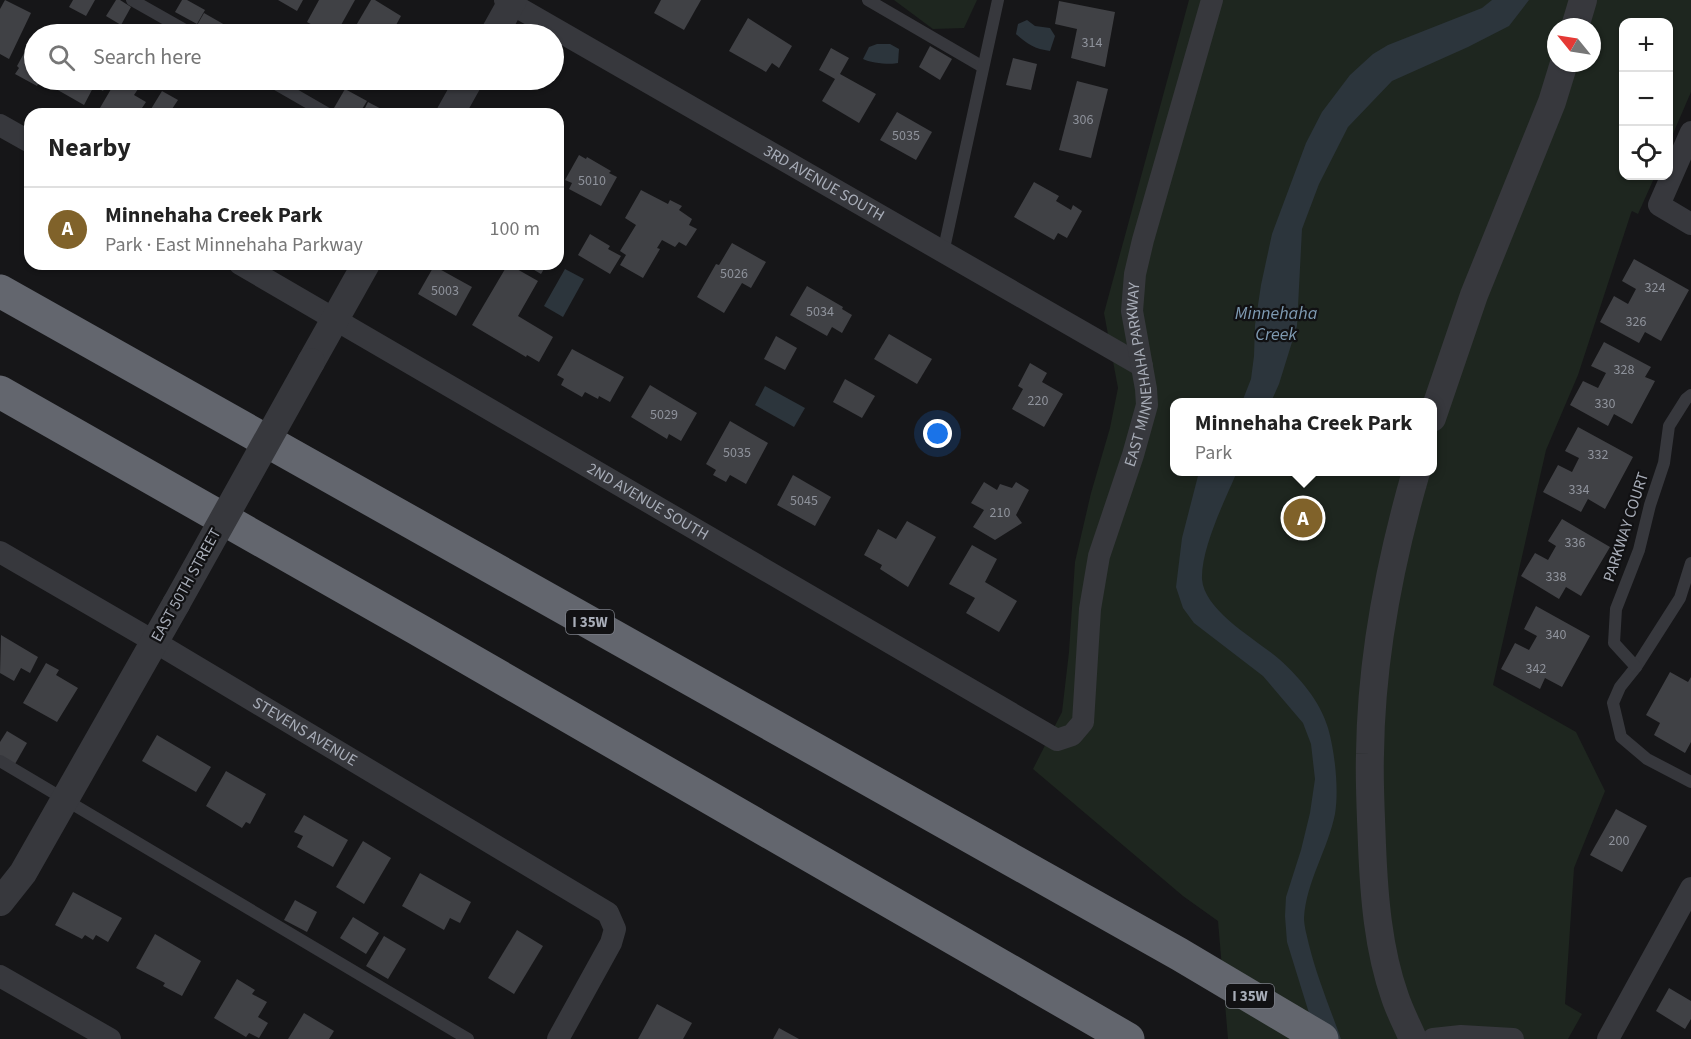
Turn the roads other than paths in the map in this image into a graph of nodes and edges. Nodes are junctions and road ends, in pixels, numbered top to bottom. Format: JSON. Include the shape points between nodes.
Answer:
{"nodes":[{"id":1,"x":132,"y":0,"type":"edge"},
{"id":2,"x":868,"y":0,"type":"edge"},
{"id":3,"x":998,"y":0,"type":"edge"},
{"id":4,"x":1212,"y":0,"type":"edge"},
{"id":5,"x":1583,"y":0,"type":"edge"},
{"id":6,"x":509,"y":1,"type":"edge"},
{"id":7,"x":1578,"y":18,"type":"edge"},
{"id":8,"x":174,"y":24,"type":"edge"},
{"id":9,"x":499,"y":24,"type":"edge"},
{"id":10,"x":549,"y":24,"type":"edge"},
{"id":11,"x":564,"y":33,"type":"edge"},
{"id":12,"x":984,"y":67,"type":"junction"},
{"id":13,"x":1561,"y":72,"type":"edge"},
{"id":14,"x":286,"y":90,"type":"edge"},
{"id":15,"x":463,"y":90,"type":"edge"},
{"id":16,"x":317,"y":108,"type":"edge"},
{"id":17,"x":453,"y":108,"type":"edge"},
{"id":18,"x":0,"y":125,"type":"edge"},
{"id":19,"x":1691,"y":132,"type":"edge"},
{"id":20,"x":24,"y":139,"type":"edge"},
{"id":21,"x":1691,"y":224,"type":"edge"},
{"id":22,"x":943,"y":253,"type":"junction"},
{"id":23,"x":250,"y":270,"type":"edge"},
{"id":24,"x":363,"y":270,"type":"edge"},
{"id":25,"x":0,"y":291,"type":"edge"},
{"id":26,"x":335,"y":319,"type":"junction"},
{"id":27,"x":1142,"y":366,"type":"junction"},
{"id":28,"x":0,"y":392,"type":"edge"},
{"id":29,"x":1691,"y":395,"type":"edge"},
{"id":30,"x":1437,"y":403,"type":"edge"},
{"id":31,"x":1415,"y":476,"type":"edge"},
{"id":32,"x":0,"y":552,"type":"edge"},
{"id":33,"x":1691,"y":563,"type":"edge"},
{"id":34,"x":155,"y":642,"type":"junction"},
{"id":35,"x":1636,"y":667,"type":"junction"},
{"id":36,"x":1057,"y":740,"type":"joint"},
{"id":37,"x":0,"y":761,"type":"edge"},
{"id":38,"x":1691,"y":782,"type":"edge"},
{"id":39,"x":65,"y":799,"type":"junction"},
{"id":40,"x":1689,"y":898,"type":"edge"},
{"id":41,"x":0,"y":902,"type":"edge"},
{"id":42,"x":0,"y":975,"type":"edge"},
{"id":43,"x":111,"y":1039,"type":"edge"},
{"id":44,"x":468,"y":1039,"type":"edge"},
{"id":45,"x":558,"y":1039,"type":"edge"},
{"id":46,"x":1128,"y":1039,"type":"edge"},
{"id":47,"x":1322,"y":1039,"type":"edge"},
{"id":48,"x":1413,"y":1039,"type":"edge"},
{"id":49,"x":1433,"y":1039,"type":"edge"},
{"id":50,"x":1514,"y":1039,"type":"edge"},
{"id":51,"x":1608,"y":1039,"type":"edge"}],
"edges":[{"from":1,"to":8,"type":"lane"},
{"from":2,"to":12,"type":"lane"},
{"from":3,"to":12,"type":"lane"},
{"from":4,"to":27,"type":"street","name":"EAST MINNEHAHA PARKWAY","via":[[1135,274],[1132,311]]},
{"from":5,"to":7,"type":"street"},
{"from":6,"to":9,"type":"street"},
{"from":6,"to":10,"type":"street","name":"3RD AVENUE SOUTH"},
{"from":11,"to":22,"type":"street","name":"3RD AVENUE SOUTH"},
{"from":12,"to":22,"type":"lane"},
{"from":13,"to":30,"type":"street","via":[[1474,295]]},
{"from":14,"to":16,"type":"lane"},
{"from":15,"to":17,"type":"street"},
{"from":18,"to":20,"type":"street"},
{"from":19,"to":21,"type":"street","via":[[1659,205]]},
{"from":22,"to":27,"type":"street","name":"3RD AVENUE SOUTH"},
{"from":23,"to":26,"type":"street","name":"2ND AVENUE SOUTH"},
{"from":24,"to":26,"type":"street","name":"EAST 50TH STREET"},
{"from":25,"to":47,"type":"highway","number":"I 35W","via":[[1179,954]]},
{"from":26,"to":34,"type":"street","name":"EAST 50TH STREET","bridge":true},
{"from":26,"to":36,"type":"street","name":"2ND AVENUE SOUTH"},
{"from":27,"to":36,"type":"street","name":"EAST MINNEHAHA PARKWAY","via":[[1147,405],[1099,556],[1090,609],[1083,722],[1072,735]]},
{"from":28,"to":46,"type":"highway"},
{"from":29,"to":35,"type":"lane","name":"PARKWAY COURT","via":[[1669,426],[1664,463],[1616,609],[1614,643]]},
{"from":31,"to":48,"type":"street","via":[[1381,630],[1370,753],[1377,914],[1395,997]]},
{"from":32,"to":34,"type":"street","name":"STEVENS AVENUE"},
{"from":33,"to":35,"type":"lane","via":[[1680,598]]},
{"from":34,"to":39,"type":"street","name":"EAST 50TH STREET"},
{"from":34,"to":45,"type":"street","name":"STEVENS AVENUE","via":[[608,913],[615,929],[611,943]]},
{"from":35,"to":38,"type":"lane","via":[[1613,703],[1621,737],[1647,759]]},
{"from":37,"to":39,"type":"lane"},
{"from":39,"to":41,"type":"street","name":"EAST 50TH STREET","via":[[23,873]]},
{"from":39,"to":44,"type":"lane"},
{"from":40,"to":51,"type":"street"},
{"from":42,"to":43,"type":"street"},
{"from":49,"to":50,"type":"street"}]}
